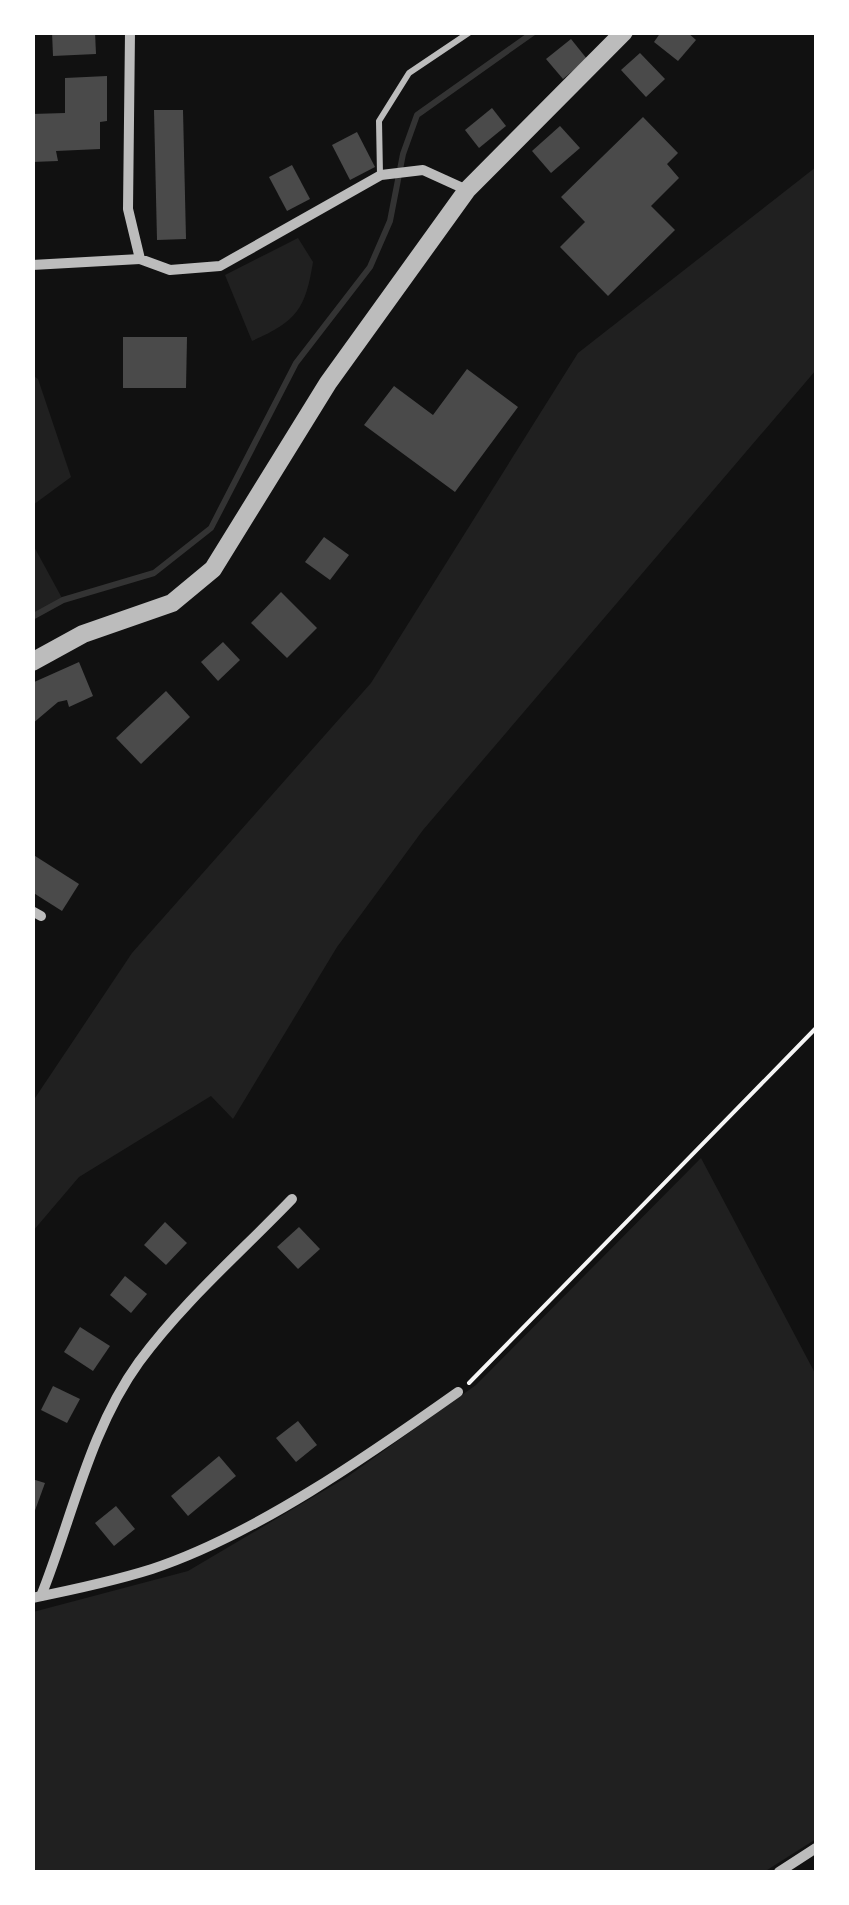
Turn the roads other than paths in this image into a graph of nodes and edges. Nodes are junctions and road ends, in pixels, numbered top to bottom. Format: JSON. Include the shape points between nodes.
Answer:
{"nodes":[{"id":1,"x":130,"y":32,"type":"edge"},
{"id":2,"x":470,"y":32,"type":"edge"},
{"id":3,"x":624,"y":32,"type":"edge"},
{"id":4,"x":384,"y":175,"type":"junction"},
{"id":5,"x":467,"y":190,"type":"junction"},
{"id":6,"x":140,"y":259,"type":"junction"},
{"id":7,"x":32,"y":265,"type":"edge"},
{"id":8,"x":32,"y":662,"type":"edge"},
{"id":9,"x":292,"y":1199,"type":"dead end"},
{"id":10,"x":458,"y":1392,"type":"road end"},
{"id":11,"x":37,"y":1597,"type":"edge"},
{"id":12,"x":816,"y":1848,"type":"edge"},
{"id":13,"x":779,"y":1872,"type":"edge"}],
"edges":[{"from":1,"to":6,"type":"street","via":[[128,209]]},
{"from":2,"to":4,"type":"lane","via":[[409,73],[389,105],[380,120]]},
{"from":3,"to":5,"type":"street"},
{"from":4,"to":5,"type":"street","via":[[423,170]]},
{"from":4,"to":6,"type":"street","via":[[220,266],[170,270]]},
{"from":5,"to":8,"type":"street","via":[[328,383],[213,569],[172,603],[84,634]]},
{"from":6,"to":7,"type":"street"},
{"from":9,"to":11,"type":"street","via":[[208,1279],[137,1365],[95,1443]]},
{"from":10,"to":11,"type":"street","via":[[267,1515],[154,1568]]},
{"from":12,"to":13,"type":"street"}]}
